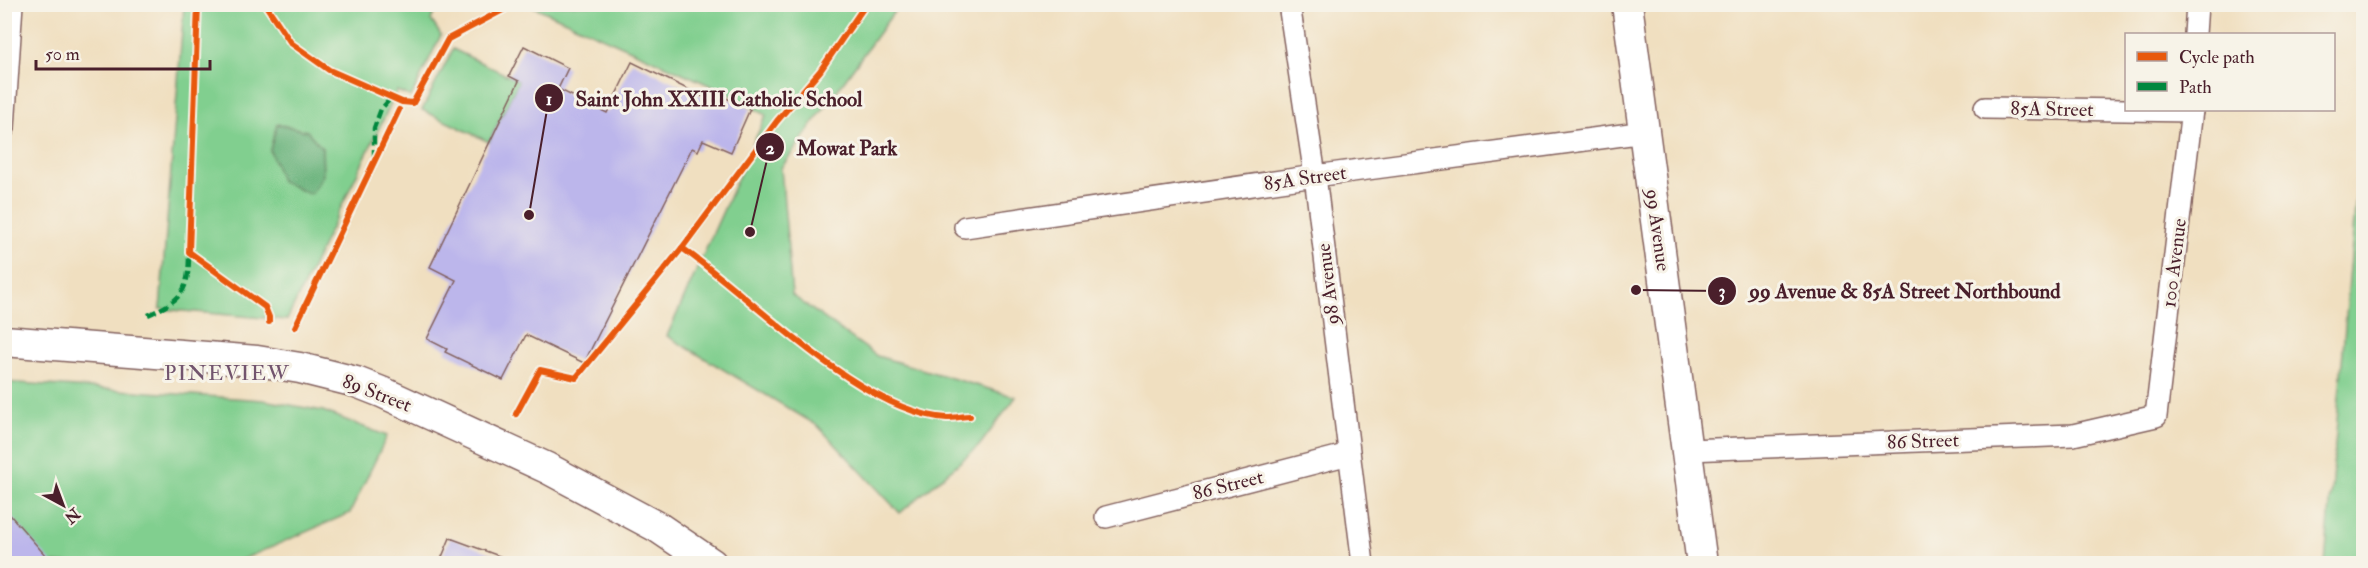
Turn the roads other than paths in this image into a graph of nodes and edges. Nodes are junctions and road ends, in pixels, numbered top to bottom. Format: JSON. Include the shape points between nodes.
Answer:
{"nodes":[{"id":1,"x":12,"y":4,"type":"edge"},
{"id":2,"x":1289,"y":4,"type":"edge"},
{"id":3,"x":1627,"y":4,"type":"edge"},
{"id":4,"x":2197,"y":4,"type":"edge"},
{"id":5,"x":2196,"y":33,"type":"edge"},
{"id":6,"x":1985,"y":108,"type":"dead end"},
{"id":7,"x":2125,"y":109,"type":"edge"},
{"id":8,"x":2192,"y":111,"type":"edge"},
{"id":9,"x":4,"y":128,"type":"edge"},
{"id":10,"x":1645,"y":132,"type":"junction"},
{"id":11,"x":1315,"y":176,"type":"junction"},
{"id":12,"x":965,"y":227,"type":"dead end"},
{"id":13,"x":4,"y":341,"type":"edge"},
{"id":14,"x":2156,"y":416,"type":"joint"},
{"id":15,"x":1688,"y":450,"type":"junction"},
{"id":16,"x":1349,"y":454,"type":"junction"},
{"id":17,"x":1106,"y":517,"type":"dead end"},
{"id":18,"x":712,"y":564,"type":"edge"},
{"id":19,"x":1363,"y":564,"type":"edge"},
{"id":20,"x":1702,"y":564,"type":"edge"}],
"edges":[{"from":1,"to":9,"type":"street"},
{"from":2,"to":11,"type":"street","name":"98 Avenue"},
{"from":3,"to":10,"type":"street","name":"99 Avenue"},
{"from":4,"to":5,"type":"street"},
{"from":6,"to":7,"type":"street","name":"85A Street"},
{"from":8,"to":14,"type":"street","name":"100 Avenue"},
{"from":10,"to":11,"type":"street","name":"85A Street"},
{"from":10,"to":15,"type":"street","name":"99 Avenue"},
{"from":11,"to":12,"type":"street","name":"85A Street"},
{"from":11,"to":16,"type":"street","name":"98 Avenue"},
{"from":13,"to":18,"type":"street","name":"89 Street","via":[[247,360],[356,382],[547,468],[660,528]]},
{"from":14,"to":15,"type":"street","name":"86 Street","via":[[2073,435]]},
{"from":15,"to":20,"type":"street","name":"99 Avenue"},
{"from":16,"to":17,"type":"street","name":"86 Street"},
{"from":16,"to":19,"type":"street","name":"98 Avenue"}]}
